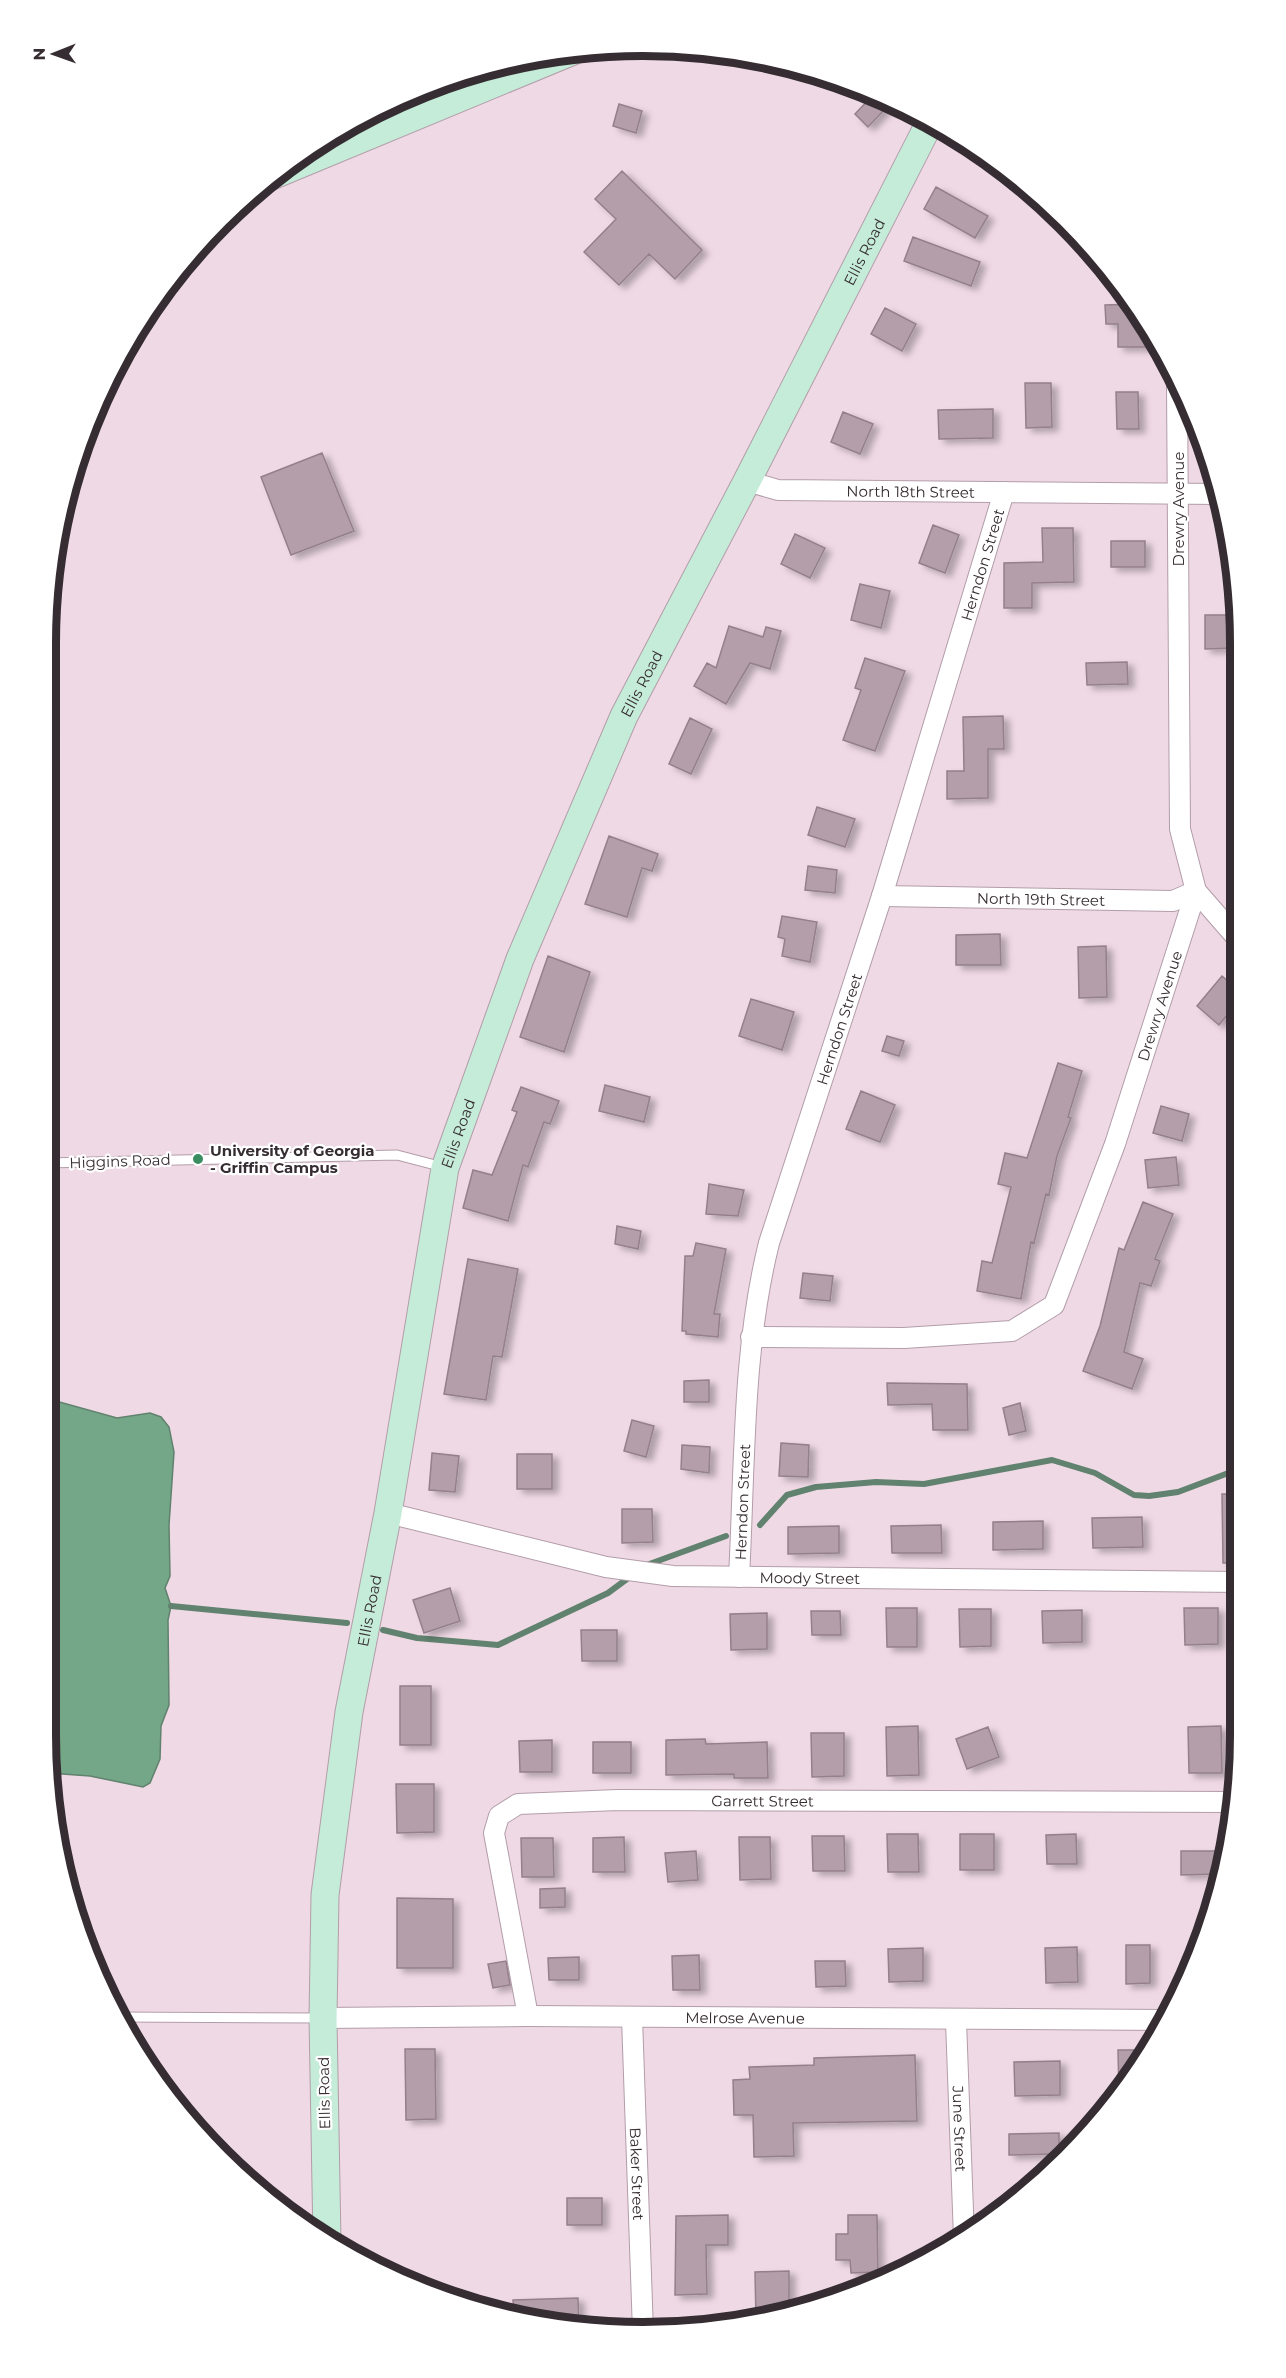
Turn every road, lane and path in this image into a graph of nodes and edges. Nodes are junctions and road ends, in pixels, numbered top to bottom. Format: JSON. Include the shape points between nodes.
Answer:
{"nodes":[{"id":1,"x":538,"y":65,"type":"edge"},
{"id":2,"x":927,"y":129,"type":"edge"},
{"id":3,"x":309,"y":160,"type":"edge"},
{"id":4,"x":1177,"y":399,"type":"edge"},
{"id":5,"x":747,"y":481,"type":"junction"},
{"id":6,"x":1004,"y":492,"type":"junction"},
{"id":7,"x":1178,"y":494,"type":"junction"},
{"id":8,"x":1211,"y":495,"type":"edge"},
{"id":9,"x":1196,"y":891,"type":"junction"},
{"id":10,"x":882,"y":896,"type":"junction"},
{"id":11,"x":1230,"y":930,"type":"edge"},
{"id":12,"x":56,"y":1163,"type":"edge"},
{"id":13,"x":445,"y":1168,"type":"junction"},
{"id":14,"x":751,"y":1336,"type":"junction"},
{"id":15,"x":388,"y":1513,"type":"junction"},
{"id":16,"x":739,"y":1577,"type":"junction"},
{"id":17,"x":1230,"y":1582,"type":"edge"},
{"id":18,"x":1226,"y":1802,"type":"edge"},
{"id":19,"x":528,"y":2016,"type":"junction"},
{"id":20,"x":128,"y":2017,"type":"edge"},
{"id":21,"x":323,"y":2018,"type":"junction"},
{"id":22,"x":632,"y":2018,"type":"junction"},
{"id":23,"x":956,"y":2020,"type":"junction"},
{"id":24,"x":1157,"y":2020,"type":"edge"},
{"id":25,"x":964,"y":2227,"type":"edge"},
{"id":26,"x":327,"y":2229,"type":"edge"},
{"id":27,"x":643,"y":2322,"type":"edge"}],
"edges":[{"from":1,"to":3,"type":"street"},
{"from":2,"to":5,"type":"street","name":"Ellis Road"},
{"from":4,"to":7,"type":"street","name":"Drewry Avenue"},
{"from":5,"to":6,"type":"street","name":"North 18th Street","via":[[778,490]]},
{"from":5,"to":13,"type":"street","name":"Ellis Road","via":[[624,716],[520,959]]},
{"from":6,"to":7,"type":"street","name":"North 18th Street"},
{"from":6,"to":10,"type":"street","name":"Herndon Street"},
{"from":7,"to":8,"type":"street","name":"North 18th Street"},
{"from":7,"to":9,"type":"street","name":"Drewry Avenue","via":[[1180,829]]},
{"from":9,"to":10,"type":"street","name":"North 19th Street","via":[[1173,901]]},
{"from":9,"to":11,"type":"street"},
{"from":9,"to":14,"type":"street","name":"Drewry Avenue","via":[[1115,1144],[1054,1305],[1012,1331],[904,1338]]},
{"from":10,"to":14,"type":"street","name":"Herndon Street","via":[[769,1243]]},
{"from":12,"to":13,"type":"lane","name":"Higgins Road","via":[[397,1155]]},
{"from":13,"to":15,"type":"street","name":"Ellis Road"},
{"from":14,"to":16,"type":"street","name":"Herndon Street"},
{"from":15,"to":16,"type":"street","name":"Moody Street","via":[[606,1567],[673,1576]]},
{"from":15,"to":21,"type":"street","name":"Ellis Road","via":[[349,1712],[325,1895]]},
{"from":16,"to":17,"type":"street","name":"Moody Street"},
{"from":18,"to":19,"type":"street","name":"Garrett Street","via":[[618,1800],[518,1804],[499,1816],[494,1833]]},
{"from":19,"to":21,"type":"street","name":"Melrose Avenue"},
{"from":19,"to":22,"type":"street","name":"Melrose Avenue"},
{"from":20,"to":21,"type":"lane"},
{"from":21,"to":26,"type":"street","name":"Ellis Road"},
{"from":22,"to":23,"type":"street","name":"Melrose Avenue"},
{"from":22,"to":27,"type":"street","name":"Baker Street"},
{"from":23,"to":24,"type":"street","name":"Melrose Avenue"},
{"from":23,"to":25,"type":"street","name":"June Street"}]}
